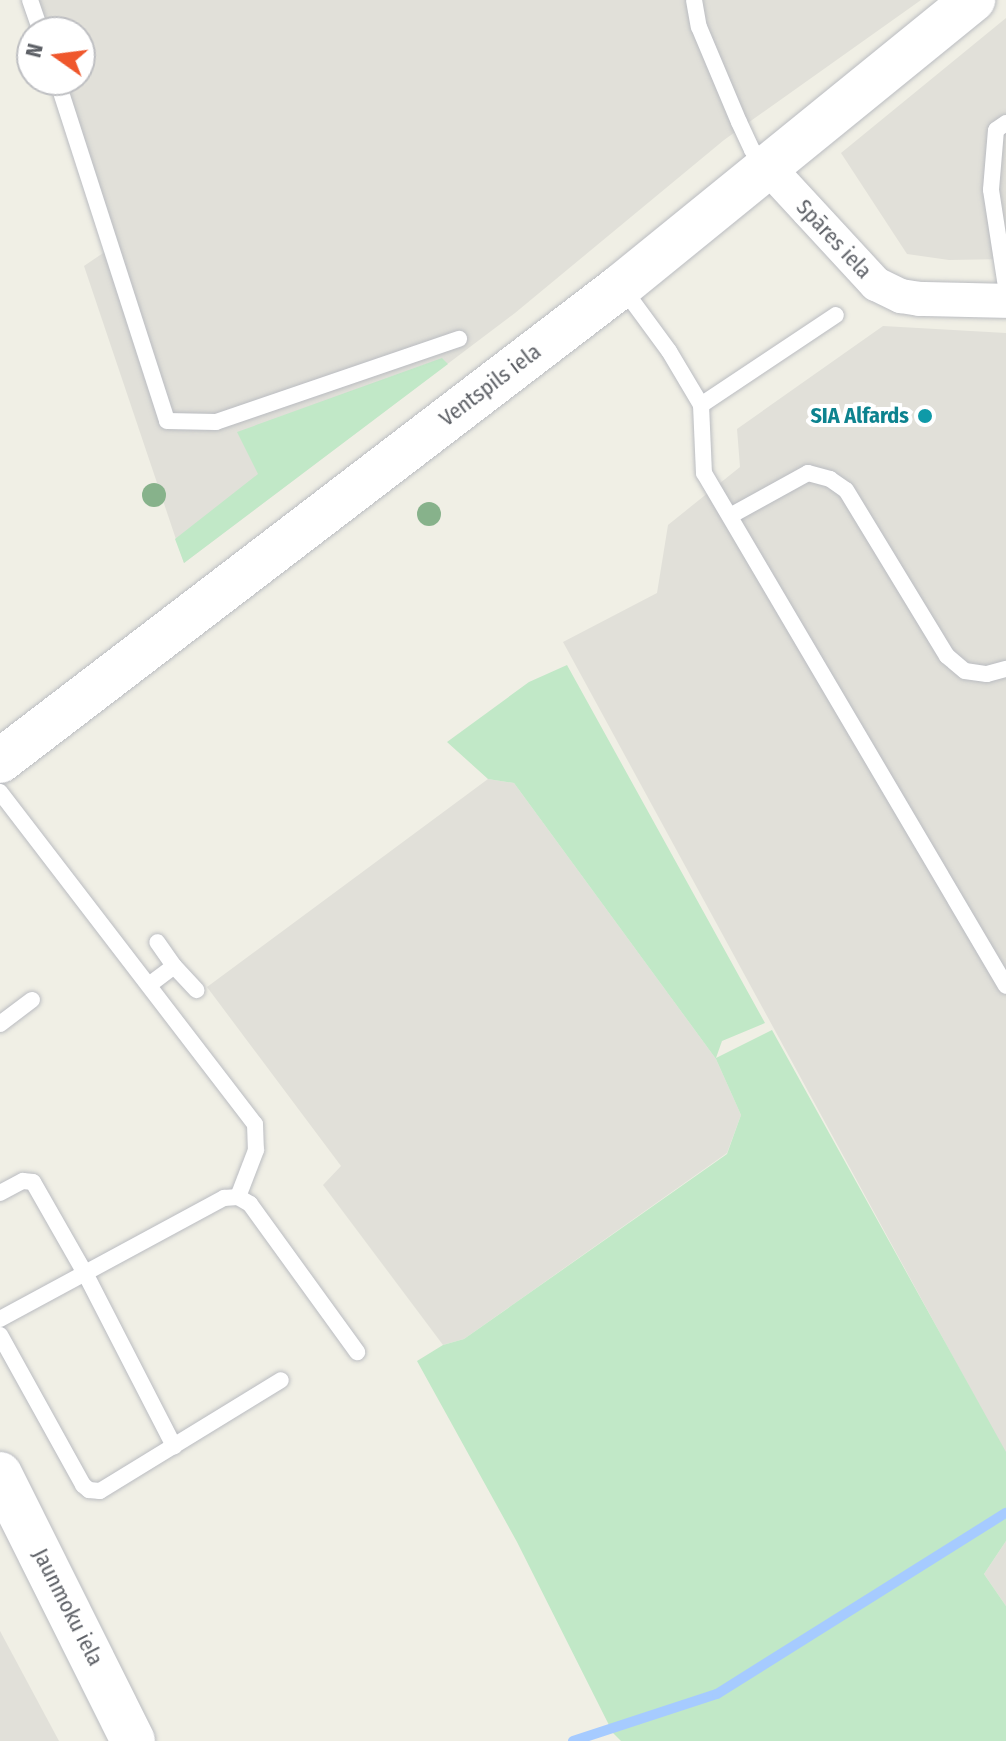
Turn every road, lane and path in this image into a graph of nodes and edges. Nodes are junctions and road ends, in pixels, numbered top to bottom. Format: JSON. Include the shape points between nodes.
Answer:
{"nodes":[{"id":1,"x":694,"y":0,"type":"edge"},
{"id":2,"x":973,"y":0,"type":"edge"},
{"id":3,"x":62,"y":96,"type":"edge"},
{"id":4,"x":1006,"y":123,"type":"edge"},
{"id":5,"x":767,"y":166,"type":"junction"},
{"id":6,"x":621,"y":286,"type":"junction"},
{"id":7,"x":1006,"y":287,"type":"edge"},
{"id":8,"x":1006,"y":301,"type":"edge"},
{"id":9,"x":836,"y":315,"type":"dead end"},
{"id":10,"x":459,"y":339,"type":"dead end"},
{"id":11,"x":701,"y":405,"type":"junction"},
{"id":12,"x":730,"y":516,"type":"junction"},
{"id":13,"x":1006,"y":669,"type":"edge"},
{"id":14,"x":0,"y":761,"type":"edge"},
{"id":15,"x":0,"y":792,"type":"edge"},
{"id":16,"x":157,"y":942,"type":"dead end"},
{"id":17,"x":174,"y":966,"type":"junction"},
{"id":18,"x":149,"y":985,"type":"junction"},
{"id":19,"x":1006,"y":986,"type":"edge"},
{"id":20,"x":196,"y":990,"type":"dead end"},
{"id":21,"x":32,"y":1000,"type":"dead end"},
{"id":22,"x":0,"y":1024,"type":"edge"},
{"id":23,"x":0,"y":1193,"type":"edge"},
{"id":24,"x":238,"y":1197,"type":"junction"},
{"id":25,"x":85,"y":1273,"type":"junction"},
{"id":26,"x":0,"y":1319,"type":"edge"},
{"id":27,"x":0,"y":1335,"type":"edge"},
{"id":28,"x":357,"y":1352,"type":"dead end"},
{"id":29,"x":281,"y":1380,"type":"dead end"},
{"id":30,"x":174,"y":1446,"type":"junction"},
{"id":31,"x":0,"y":1474,"type":"edge"},
{"id":32,"x":133,"y":1741,"type":"edge"}],
"edges":[{"from":1,"to":5,"type":"lane","via":[[699,27],[739,122],[752,150]]},
{"from":2,"to":5,"type":"street","name":"Ventspils iela"},
{"from":3,"to":10,"type":"lane","via":[[167,421],[216,422]]},
{"from":4,"to":7,"type":"lane","via":[[996,130],[991,190]]},
{"from":5,"to":6,"type":"street","name":"Ventspils iela"},
{"from":5,"to":8,"type":"street","name":"Spāres iela","via":[[876,284],[920,299]]},
{"from":6,"to":11,"type":"lane"},
{"from":6,"to":14,"type":"street","name":"Ventspils iela"},
{"from":9,"to":11,"type":"lane"},
{"from":11,"to":12,"type":"lane","via":[[704,473]]},
{"from":12,"to":13,"type":"lane","via":[[808,473],[830,479],[846,490],[947,656],[965,671],[987,674]]},
{"from":12,"to":19,"type":"lane"},
{"from":15,"to":18,"type":"lane"},
{"from":16,"to":17,"type":"lane"},
{"from":17,"to":18,"type":"lane"},
{"from":17,"to":20,"type":"lane"},
{"from":18,"to":24,"type":"lane","via":[[255,1124],[256,1150]]},
{"from":21,"to":22,"type":"lane"},
{"from":23,"to":25,"type":"lane","via":[[23,1181],[33,1182]]},
{"from":24,"to":25,"type":"lane","via":[[224,1198]]},
{"from":24,"to":28,"type":"lane","via":[[250,1204]]},
{"from":25,"to":26,"type":"lane"},
{"from":25,"to":30,"type":"lane"},
{"from":27,"to":30,"type":"lane","via":[[89,1490],[100,1491]]},
{"from":29,"to":30,"type":"lane"},
{"from":31,"to":32,"type":"street","name":"Jaunmoku iela"}]}
